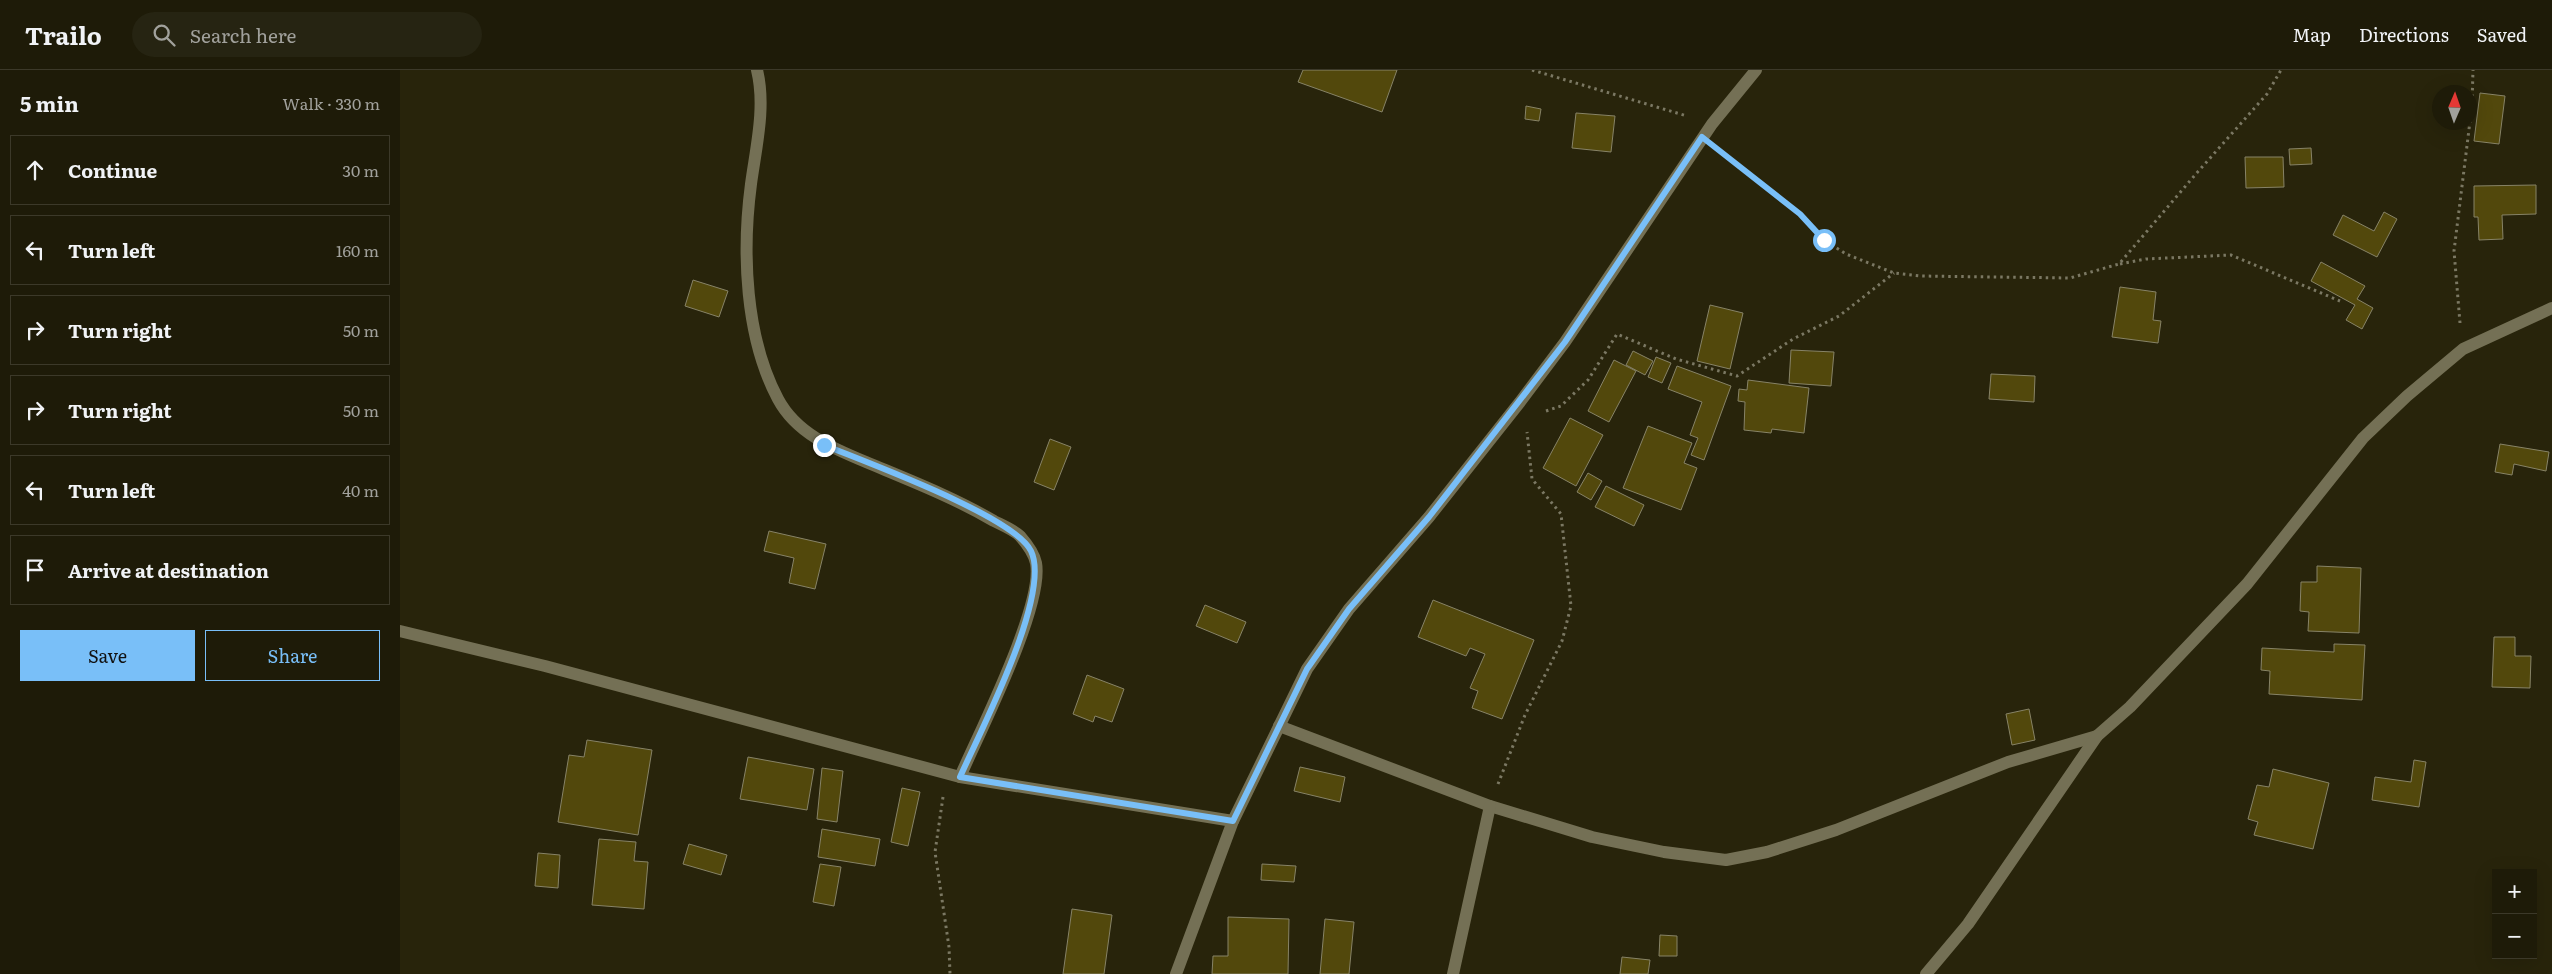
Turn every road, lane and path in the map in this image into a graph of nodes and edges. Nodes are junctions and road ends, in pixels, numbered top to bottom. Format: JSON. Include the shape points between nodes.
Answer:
{"nodes":[{"id":1,"x":757,"y":70,"type":"edge"},
{"id":2,"x":1532,"y":70,"type":"edge"},
{"id":3,"x":1756,"y":70,"type":"edge"},
{"id":4,"x":2281,"y":70,"type":"edge"},
{"id":5,"x":2473,"y":70,"type":"edge"},
{"id":6,"x":1712,"y":124,"type":"junction"},
{"id":7,"x":1702,"y":137,"type":"junction"},
{"id":8,"x":2119,"y":264,"type":"junction"},
{"id":9,"x":1894,"y":273,"type":"junction"},
{"id":10,"x":2340,"y":301,"type":"dead end"},
{"id":11,"x":2552,"y":308,"type":"edge"},
{"id":12,"x":2463,"y":349,"type":"junction"},
{"id":13,"x":1520,"y":402,"type":"junction"},
{"id":14,"x":1526,"y":417,"type":"junction"},
{"id":15,"x":400,"y":631,"type":"edge"},
{"id":16,"x":1279,"y":726,"type":"junction"},
{"id":17,"x":2097,"y":736,"type":"junction"},
{"id":18,"x":954,"y":776,"type":"junction"},
{"id":19,"x":1490,"y":806,"type":"junction"},
{"id":20,"x":1233,"y":821,"type":"junction"},
{"id":21,"x":950,"y":974,"type":"edge"},
{"id":22,"x":1176,"y":974,"type":"edge"},
{"id":23,"x":1453,"y":974,"type":"edge"},
{"id":24,"x":1926,"y":974,"type":"edge"}],
"edges":[{"from":1,"to":18,"type":"street","via":[[760,112],[746,222],[746,268],[752,322],[768,377],[779,401],[800,426],[824,445],[961,502],[1019,534],[1031,549],[1036,564],[1032,600],[1010,666]]},
{"from":2,"to":6,"type":"path"},
{"from":3,"to":6,"type":"street"},
{"from":4,"to":8,"type":"path","via":[[2267,94]]},
{"from":5,"to":12,"type":"path","via":[[2472,105],[2454,252]]},
{"from":6,"to":7,"type":"street"},
{"from":7,"to":9,"type":"path","via":[[1800,214],[1824,240],[1846,254]]},
{"from":7,"to":13,"type":"street","via":[[1565,342]]},
{"from":8,"to":9,"type":"path","via":[[2070,278]]},
{"from":8,"to":10,"type":"path","via":[[2146,258],[2231,255]]},
{"from":9,"to":14,"type":"path","via":[[1839,316],[1793,339],[1737,376],[1676,359],[1617,334],[1588,380],[1561,406]]},
{"from":11,"to":12,"type":"street"},
{"from":12,"to":17,"type":"street","via":[[2363,438],[2248,584],[2130,707]]},
{"from":13,"to":14,"type":"path"},
{"from":13,"to":16,"type":"street","via":[[1429,517],[1349,609],[1307,669]]},
{"from":14,"to":19,"type":"path","via":[[1532,479],[1561,514],[1571,606],[1562,641],[1525,715]]},
{"from":15,"to":18,"type":"street","via":[[545,666]]},
{"from":16,"to":19,"type":"street"},
{"from":16,"to":20,"type":"street"},
{"from":17,"to":19,"type":"street","via":[[2008,762],[1836,830],[1767,852],[1726,860],[1664,852],[1592,837]]},
{"from":17,"to":24,"type":"street","via":[[1968,924]]},
{"from":18,"to":20,"type":"street"},
{"from":18,"to":21,"type":"path","via":[[938,821],[934,852]]},
{"from":19,"to":23,"type":"street"},
{"from":20,"to":22,"type":"street"}]}
